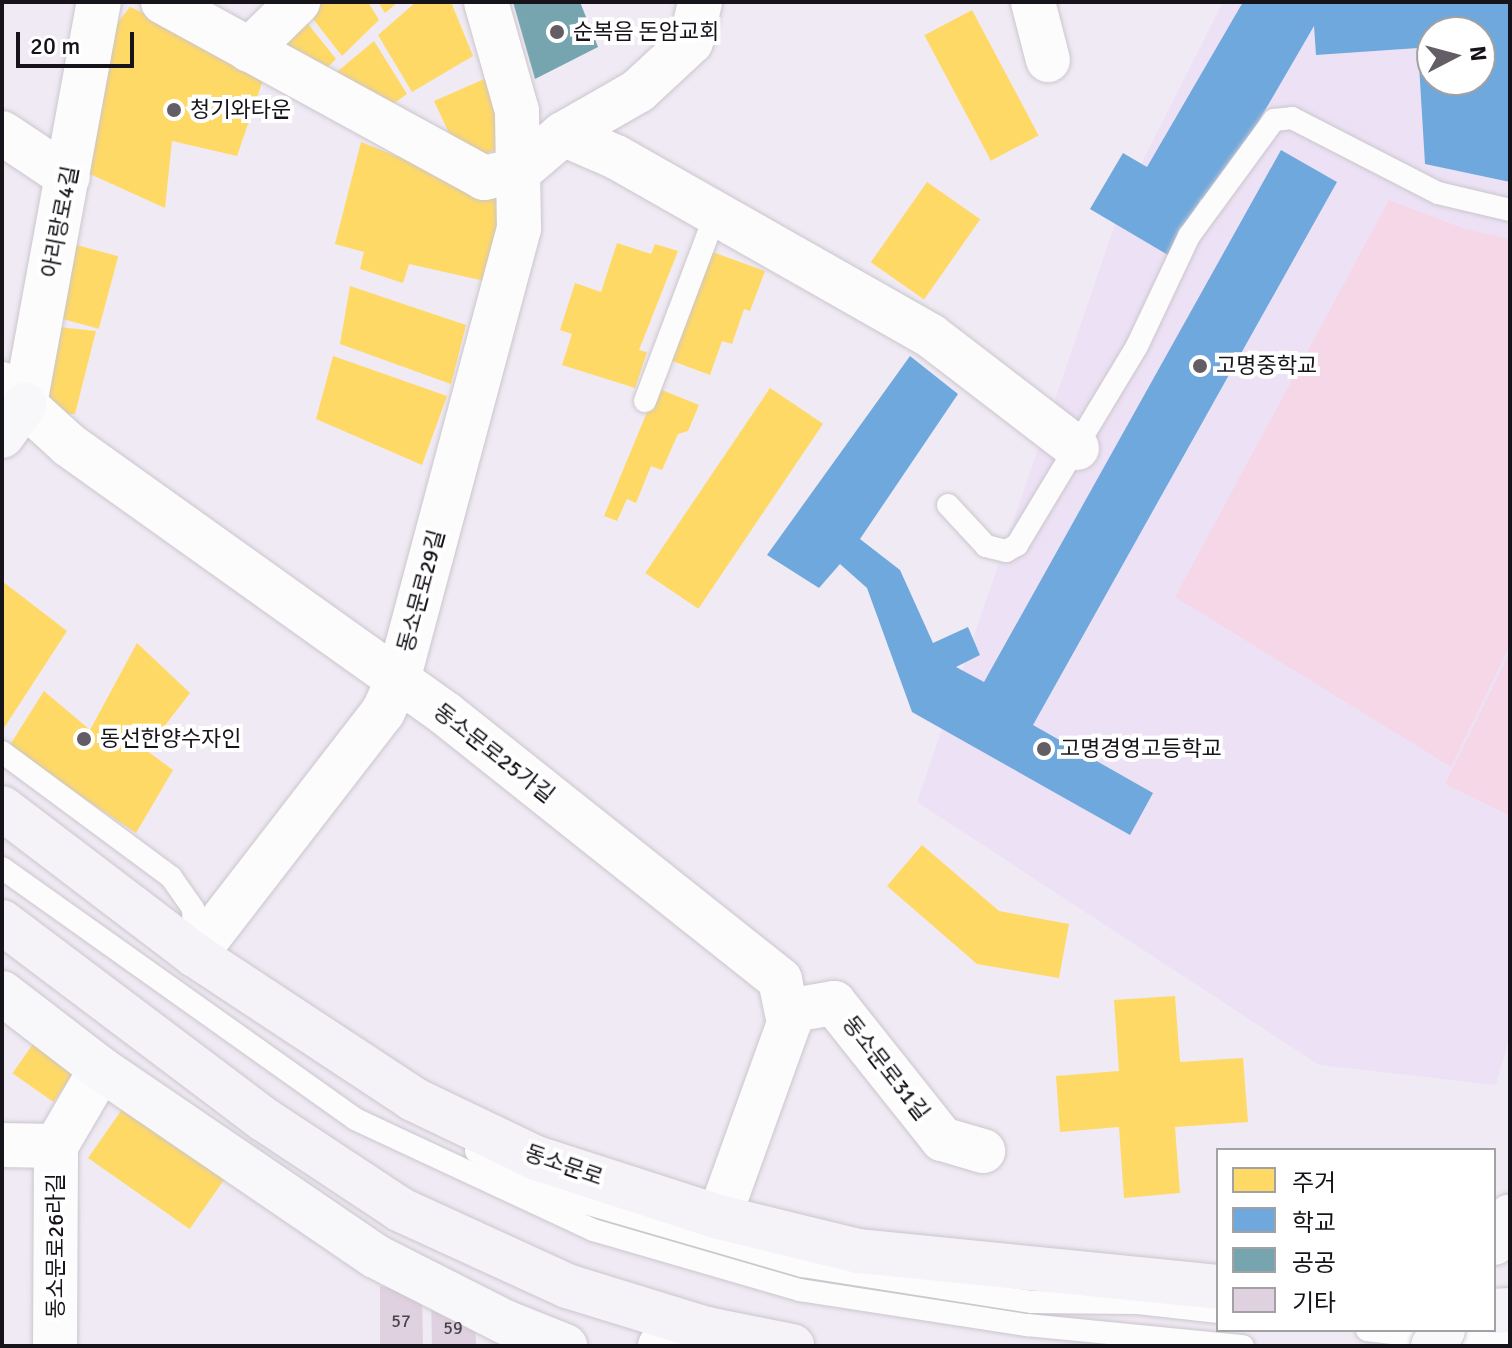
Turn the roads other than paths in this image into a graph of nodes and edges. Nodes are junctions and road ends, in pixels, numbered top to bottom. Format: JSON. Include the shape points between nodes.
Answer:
{"nodes":[{"id":1,"x":99,"y":2,"type":"edge"},
{"id":2,"x":163,"y":2,"type":"edge"},
{"id":3,"x":298,"y":2,"type":"edge"},
{"id":4,"x":486,"y":2,"type":"edge"},
{"id":5,"x":700,"y":2,"type":"edge"},
{"id":6,"x":1033,"y":2,"type":"edge"},
{"id":7,"x":249,"y":50,"type":"junction"},
{"id":8,"x":1048,"y":60,"type":"dead end"},
{"id":9,"x":2,"y":133,"type":"edge"},
{"id":10,"x":563,"y":134,"type":"junction"},
{"id":11,"x":522,"y":169,"type":"junction"},
{"id":12,"x":68,"y":177,"type":"junction"},
{"id":13,"x":1510,"y":210,"type":"edge"},
{"id":14,"x":716,"y":213,"type":"junction"},
{"id":15,"x":645,"y":401,"type":"dead end"},
{"id":16,"x":10,"y":408,"type":"edge"},
{"id":17,"x":1077,"y":448,"type":"junction"},
{"id":18,"x":948,"y":505,"type":"dead end"},
{"id":19,"x":398,"y":680,"type":"junction"},
{"id":20,"x":2,"y":752,"type":"edge"},
{"id":21,"x":2,"y":808,"type":"edge"},
{"id":22,"x":2,"y":830,"type":"edge"},
{"id":23,"x":2,"y":868,"type":"edge"},
{"id":24,"x":2,"y":922,"type":"edge"},
{"id":25,"x":195,"y":955,"type":"junction"},
{"id":26,"x":2,"y":993,"type":"edge"},
{"id":27,"x":787,"y":1011,"type":"junction"},
{"id":28,"x":101,"y":1069,"type":"junction"},
{"id":29,"x":2,"y":1145,"type":"edge"},
{"id":30,"x":56,"y":1146,"type":"junction"},
{"id":31,"x":983,"y":1151,"type":"dead end"},
{"id":32,"x":1510,"y":1216,"type":"edge"},
{"id":33,"x":719,"y":1217,"type":"junction"},
{"id":34,"x":1496,"y":1240,"type":"edge"},
{"id":35,"x":1216,"y":1287,"type":"edge"},
{"id":36,"x":1216,"y":1312,"type":"edge"},
{"id":37,"x":1384,"y":1332,"type":"edge"},
{"id":38,"x":734,"y":1338,"type":"edge"},
{"id":39,"x":1510,"y":1339,"type":"edge"},
{"id":40,"x":55,"y":1346,"type":"edge"},
{"id":41,"x":565,"y":1346,"type":"edge"},
{"id":42,"x":660,"y":1346,"type":"edge"},
{"id":43,"x":792,"y":1346,"type":"edge"},
{"id":44,"x":1243,"y":1346,"type":"edge"}],
"edges":[{"from":1,"to":12,"type":"street","name":"아리랑로4길"},
{"from":2,"to":7,"type":"street"},
{"from":3,"to":7,"type":"street"},
{"from":4,"to":11,"type":"street","name":"동소문로29길","via":[[517,111]]},
{"from":5,"to":10,"type":"street","via":[[691,42],[638,91]]},
{"from":6,"to":8,"type":"street"},
{"from":7,"to":11,"type":"street","via":[[484,178]]},
{"from":9,"to":12,"type":"street"},
{"from":10,"to":11,"type":"street"},
{"from":10,"to":14,"type":"street"},
{"from":11,"to":19,"type":"street","name":"동소문로29길","via":[[519,228]]},
{"from":12,"to":16,"type":"street","name":"아리랑로4길"},
{"from":13,"to":17,"type":"lane","via":[[1438,193],[1292,118],[1274,120],[1189,236],[1137,346]]},
{"from":14,"to":15,"type":"lane"},
{"from":14,"to":17,"type":"street","via":[[931,336]]},
{"from":16,"to":19,"type":"street","name":"동소문로25가길"},
{"from":17,"to":18,"type":"lane","via":[[1011,549],[986,546]]},
{"from":19,"to":25,"type":"street","name":"동소문로29길","via":[[383,712]]},
{"from":19,"to":27,"type":"street","name":"동소문로25가길","via":[[780,980]]},
{"from":20,"to":25,"type":"lane","via":[[171,877],[193,909]]},
{"from":21,"to":25,"type":"main road","name":"동소문로"},
{"from":22,"to":36,"type":"lane","via":[[275,1032],[544,1191],[802,1266],[1032,1302],[1138,1303]]},
{"from":23,"to":44,"type":"lane","via":[[355,1119],[593,1230],[800,1290],[1027,1325]]},
{"from":24,"to":38,"type":"main road","via":[[265,1120],[401,1210],[567,1286]]},
{"from":25,"to":33,"type":"main road","name":"동소문로","via":[[413,1099],[536,1158]]},
{"from":26,"to":28,"type":"street"},
{"from":27,"to":31,"type":"street","name":"동소문로31길","via":[[834,1003],[942,1139]]},
{"from":27,"to":33,"type":"street","via":[[789,1023]]},
{"from":28,"to":30,"type":"street","name":"동소문로26라길"},
{"from":28,"to":41,"type":"street","via":[[392,1267]]},
{"from":29,"to":30,"type":"street","name":"동소문로26라길"},
{"from":30,"to":40,"type":"street","name":"동소문로26라길"},
{"from":32,"to":34,"type":"street"},
{"from":33,"to":35,"type":"main road","name":"동소문로","via":[[859,1251]]},
{"from":37,"to":39,"type":"lane","via":[[1451,1340]]},
{"from":38,"to":42,"type":"street"},
{"from":38,"to":43,"type":"main road"}]}
